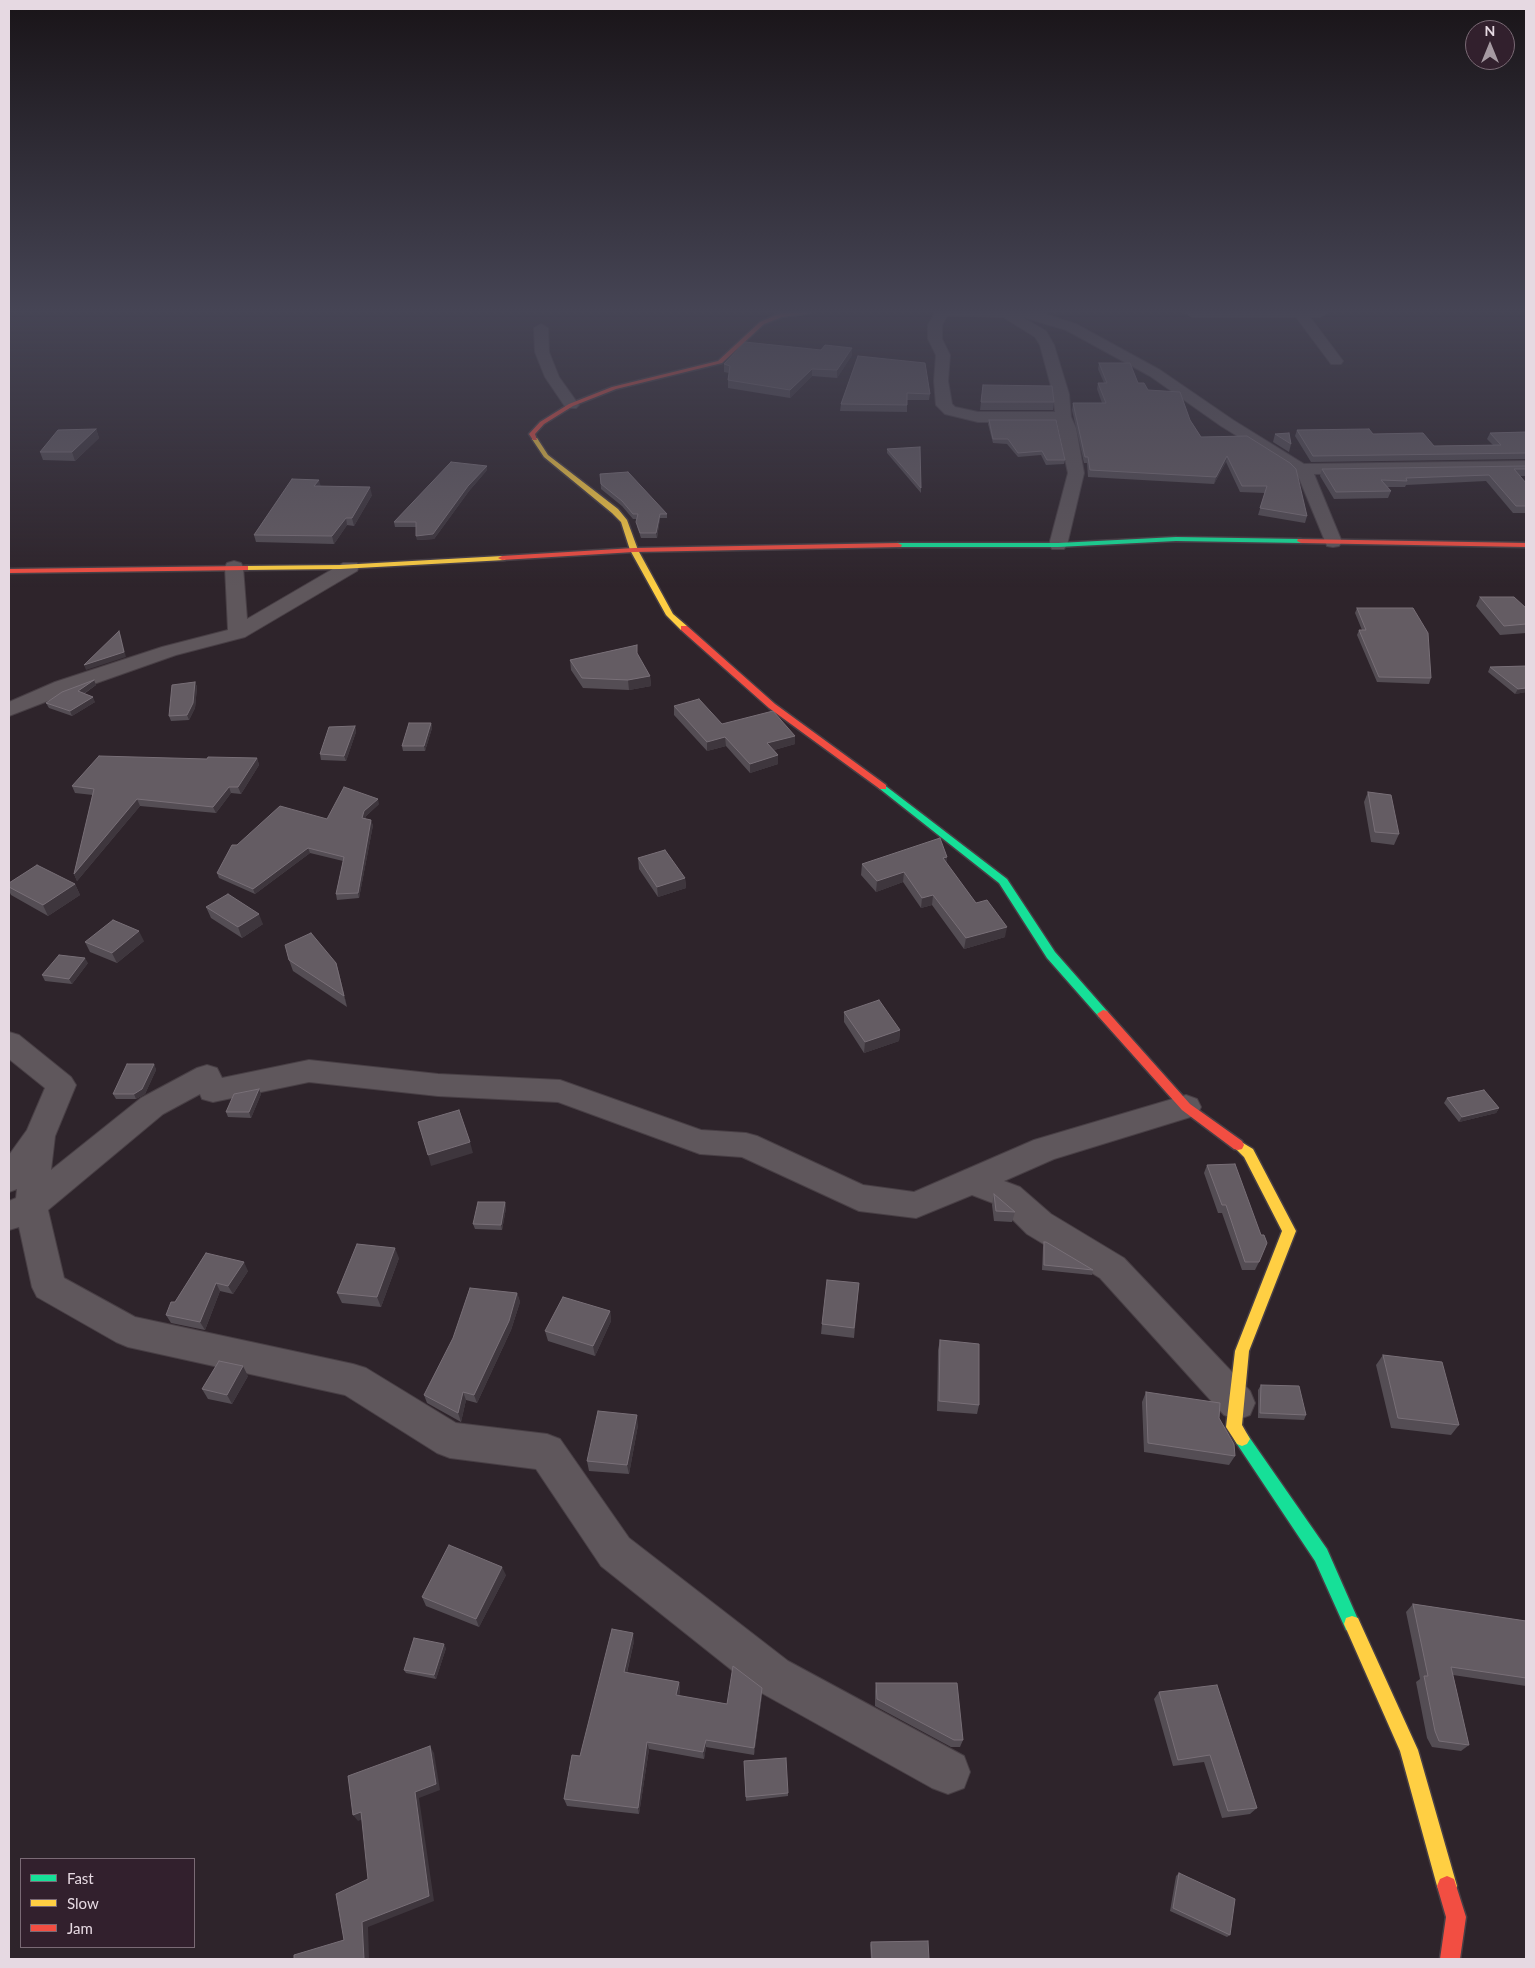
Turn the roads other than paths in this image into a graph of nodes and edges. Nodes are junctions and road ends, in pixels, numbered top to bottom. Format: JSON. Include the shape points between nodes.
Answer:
{"nodes":[{"id":1,"x":571,"y":405,"type":"edge"},
{"id":2,"x":944,"y":405,"type":"edge"},
{"id":3,"x":1061,"y":405,"type":"edge"},
{"id":4,"x":1201,"y":405,"type":"edge"},
{"id":5,"x":1063,"y":418,"type":"junction"},
{"id":6,"x":1526,"y":466,"type":"edge"},
{"id":7,"x":1300,"y":469,"type":"junction"},
{"id":8,"x":1333,"y":542,"type":"junction"},
{"id":9,"x":1058,"y":545,"type":"junction"},
{"id":10,"x":1526,"y":545,"type":"edge"},
{"id":11,"x":634,"y":550,"type":"junction"},
{"id":12,"x":350,"y":566,"type":"junction"},
{"id":13,"x":234,"y":567,"type":"junction"},
{"id":14,"x":9,"y":571,"type":"edge"},
{"id":15,"x":238,"y":633,"type":"junction"},
{"id":16,"x":9,"y":710,"type":"edge"},
{"id":17,"x":9,"y":1043,"type":"edge"},
{"id":18,"x":1186,"y":1107,"type":"junction"},
{"id":19,"x":973,"y":1182,"type":"junction"},
{"id":20,"x":16,"y":1200,"type":"edge"},
{"id":21,"x":1237,"y":1403,"type":"junction"},
{"id":22,"x":948,"y":1772,"type":"dead end"},
{"id":23,"x":1450,"y":1959,"type":"edge"}],
"edges":[{"from":1,"to":11,"type":"street","via":[[542,422],[532,434],[546,456],[615,511],[624,522]]},
{"from":2,"to":5,"type":"street","via":[[950,411],[978,417]]},
{"from":3,"to":5,"type":"street"},
{"from":4,"to":7,"type":"street"},
{"from":5,"to":9,"type":"street","via":[[1068,428],[1076,474]]},
{"from":6,"to":7,"type":"street"},
{"from":7,"to":8,"type":"street","via":[[1307,476]]},
{"from":8,"to":9,"type":"street","via":[[1176,539]]},
{"from":8,"to":10,"type":"street"},
{"from":9,"to":11,"type":"street"},
{"from":11,"to":12,"type":"street"},
{"from":11,"to":18,"type":"street","via":[[670,615],[772,706],[925,818],[1003,881],[1051,955]]},
{"from":12,"to":13,"type":"street"},
{"from":12,"to":15,"type":"street"},
{"from":13,"to":14,"type":"street"},
{"from":13,"to":15,"type":"street"},
{"from":15,"to":16,"type":"street","via":[[169,651],[64,687]]},
{"from":17,"to":20,"type":"street","via":[[61,1085]]},
{"from":18,"to":19,"type":"street","via":[[1045,1149]]},
{"from":18,"to":21,"type":"street","via":[[1249,1153],[1289,1231],[1242,1351]]},
{"from":19,"to":20,"type":"street","via":[[916,1205],[859,1198],[746,1145],[700,1142],[560,1091],[438,1085],[309,1071],[213,1091],[207,1076],[152,1106]]},
{"from":19,"to":21,"type":"street","via":[[1009,1196],[1039,1224],[1112,1268]]},
{"from":20,"to":22,"type":"street","via":[[49,1286],[128,1332],[353,1380],[450,1440],[547,1452],[622,1558],[773,1676]]},
{"from":21,"to":23,"type":"street","via":[[1234,1427],[1321,1555],[1409,1750],[1456,1917]]}]}
